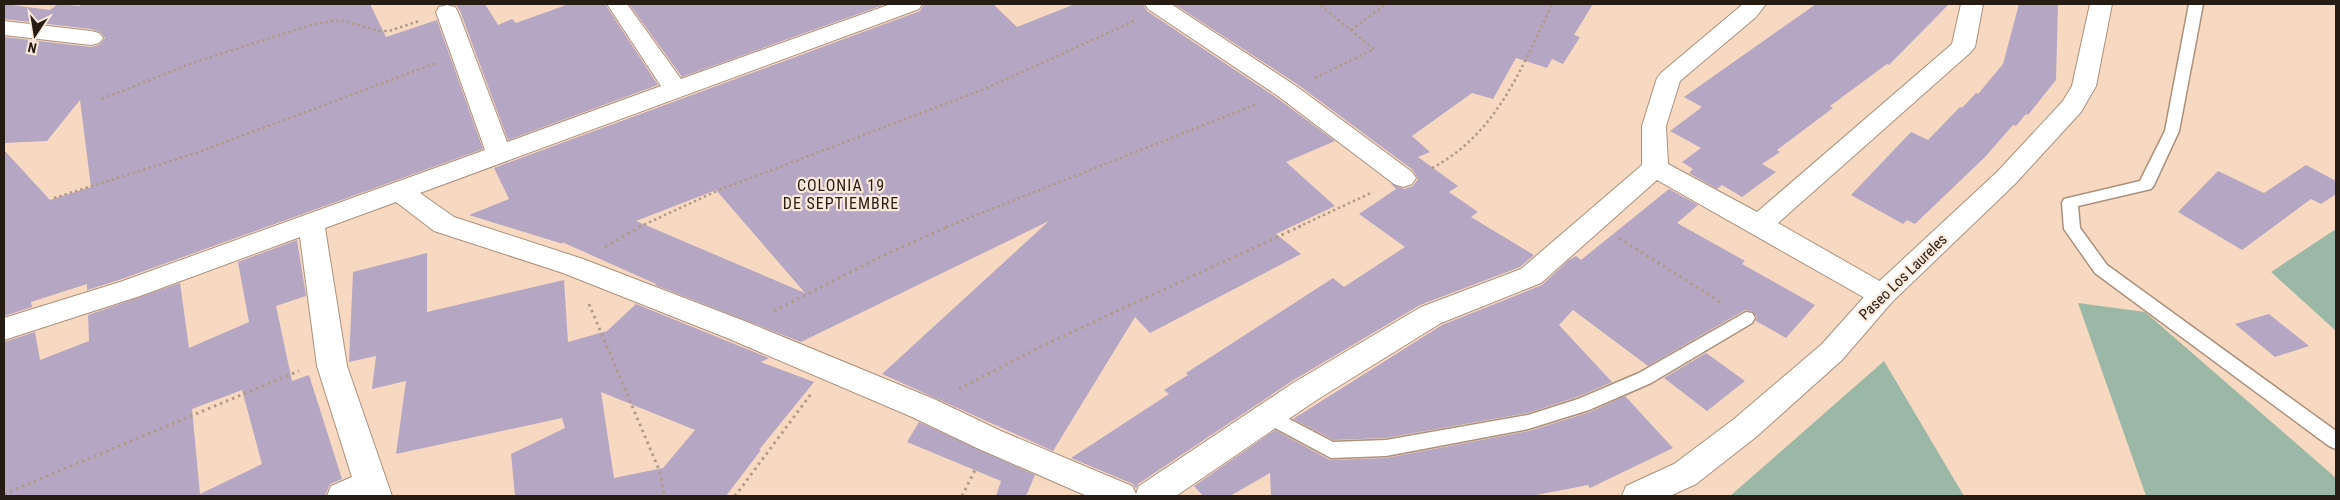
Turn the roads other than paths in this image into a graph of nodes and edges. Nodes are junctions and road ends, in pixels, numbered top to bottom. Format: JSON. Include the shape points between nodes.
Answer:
{"nodes":[{"id":1,"x":911,"y":4,"type":"edge"},
{"id":2,"x":1755,"y":4,"type":"edge"},
{"id":3,"x":1972,"y":4,"type":"edge"},
{"id":4,"x":2101,"y":4,"type":"edge"},
{"id":5,"x":2196,"y":4,"type":"edge"},
{"id":6,"x":617,"y":5,"type":"dead end"},
{"id":7,"x":1159,"y":6,"type":"edge"},
{"id":8,"x":447,"y":12,"type":"road end"},
{"id":9,"x":4,"y":28,"type":"edge"},
{"id":10,"x":91,"y":38,"type":"dead end"},
{"id":11,"x":676,"y":90,"type":"junction"},
{"id":12,"x":499,"y":154,"type":"junction"},
{"id":13,"x":1655,"y":168,"type":"junction"},
{"id":14,"x":1403,"y":178,"type":"road end"},
{"id":15,"x":399,"y":191,"type":"junction"},
{"id":16,"x":311,"y":222,"type":"junction"},
{"id":17,"x":1758,"y":225,"type":"junction"},
{"id":18,"x":1882,"y":295,"type":"junction"},
{"id":19,"x":1746,"y":318,"type":"road end"},
{"id":20,"x":4,"y":329,"type":"edge"},
{"id":21,"x":1268,"y":416,"type":"junction"},
{"id":22,"x":2336,"y":441,"type":"edge"},
{"id":23,"x":363,"y":492,"type":"edge"},
{"id":24,"x":1120,"y":496,"type":"edge"},
{"id":25,"x":1151,"y":496,"type":"edge"},
{"id":26,"x":1638,"y":496,"type":"edge"}],
"edges":[{"from":1,"to":11,"type":"street"},
{"from":2,"to":13,"type":"street","via":[[1669,78],[1654,126]]},
{"from":3,"to":17,"type":"street","via":[[1963,47]]},
{"from":4,"to":18,"type":"street","name":"Paseo Los Laureles","via":[[2084,86],[2072,106],[2006,178]]},
{"from":5,"to":22,"type":"lane","via":[[2172,131],[2146,185],[2070,203],[2072,229],[2101,269]]},
{"from":6,"to":11,"type":"street"},
{"from":7,"to":14,"type":"street","via":[[1287,91]]},
{"from":8,"to":12,"type":"street"},
{"from":9,"to":10,"type":"street"},
{"from":11,"to":12,"type":"street"},
{"from":12,"to":15,"type":"street"},
{"from":13,"to":17,"type":"street"},
{"from":13,"to":21,"type":"street","via":[[1531,276],[1431,315]]},
{"from":15,"to":16,"type":"street"},
{"from":15,"to":24,"type":"street","via":[[444,224],[572,266],[737,330]]},
{"from":16,"to":20,"type":"street","via":[[130,289]]},
{"from":16,"to":23,"type":"street","via":[[331,357]]},
{"from":17,"to":18,"type":"street"},
{"from":18,"to":26,"type":"street","name":"Paseo Los Laureles","via":[[1832,352],[1745,428],[1685,474]]},
{"from":19,"to":21,"type":"lane","via":[[1645,378],[1583,405],[1528,422],[1386,448],[1331,450]]},
{"from":21,"to":25,"type":"street"}]}
